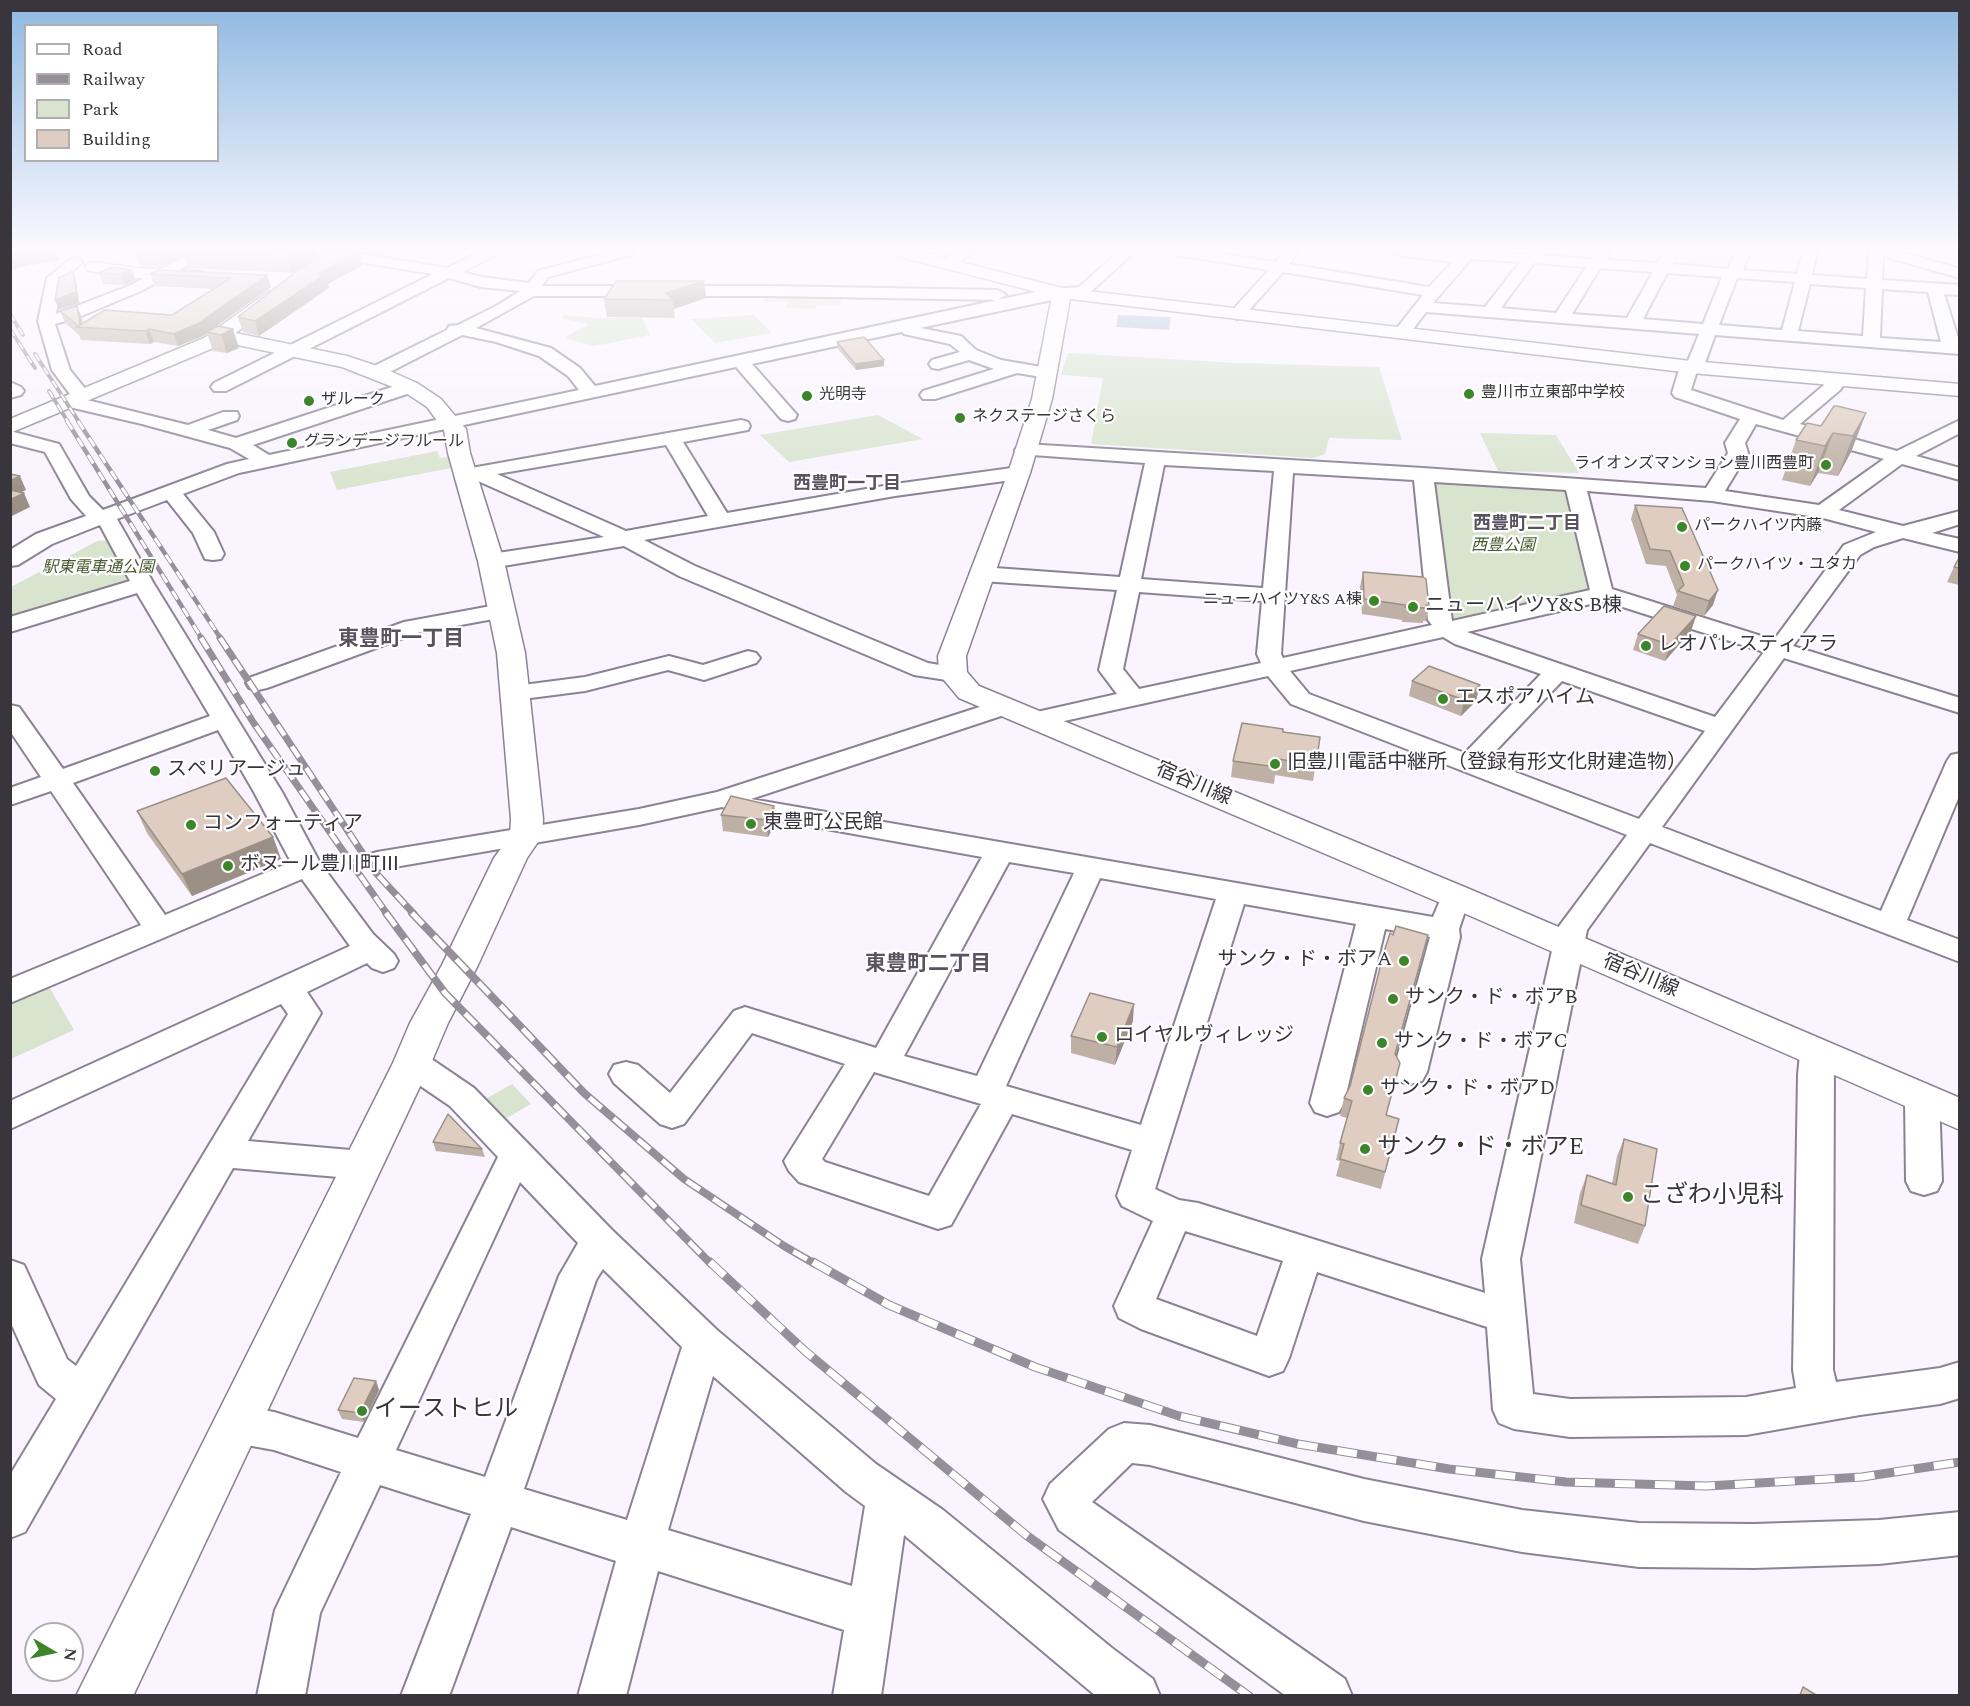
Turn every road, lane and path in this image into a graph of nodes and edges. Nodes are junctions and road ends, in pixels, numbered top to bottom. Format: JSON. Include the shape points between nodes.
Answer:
{"nodes":[{"id":1,"x":49,"y":331,"type":"edge"},
{"id":2,"x":227,"y":331,"type":"edge"},
{"id":3,"x":331,"y":331,"type":"edge"},
{"id":4,"x":461,"y":331,"type":"joint"},
{"id":5,"x":861,"y":331,"type":"edge"},
{"id":6,"x":907,"y":331,"type":"edge"},
{"id":7,"x":1055,"y":331,"type":"edge"},
{"id":8,"x":1380,"y":331,"type":"edge"},
{"id":9,"x":1709,"y":331,"type":"edge"},
{"id":10,"x":1728,"y":331,"type":"edge"},
{"id":11,"x":1790,"y":331,"type":"edge"},
{"id":12,"x":1871,"y":331,"type":"edge"},
{"id":13,"x":1949,"y":331,"type":"edge"},
{"id":14,"x":1401,"y":333,"type":"joint"},
{"id":15,"x":221,"y":336,"type":"junction"},
{"id":16,"x":1789,"y":336,"type":"junction"},
{"id":17,"x":1871,"y":342,"type":"junction"},
{"id":18,"x":1955,"y":349,"type":"edge"},
{"id":19,"x":291,"y":350,"type":"junction"},
{"id":20,"x":970,"y":354,"type":"junction"},
{"id":21,"x":739,"y":360,"type":"junction"},
{"id":22,"x":938,"y":364,"type":"dead end"},
{"id":23,"x":1691,"y":367,"type":"junction"},
{"id":24,"x":1014,"y":368,"type":"junction"},
{"id":25,"x":376,"y":372,"type":"junction"},
{"id":26,"x":1047,"y":373,"type":"junction"},
{"id":27,"x":1829,"y":379,"type":"junction"},
{"id":28,"x":10,"y":387,"type":"edge"},
{"id":29,"x":220,"y":387,"type":"dead end"},
{"id":30,"x":410,"y":387,"type":"junction"},
{"id":31,"x":1959,"y":390,"type":"edge"},
{"id":32,"x":590,"y":391,"type":"junction"},
{"id":33,"x":10,"y":393,"type":"edge"},
{"id":34,"x":929,"y":395,"type":"dead end"},
{"id":35,"x":76,"y":399,"type":"junction"},
{"id":36,"x":788,"y":415,"type":"dead end"},
{"id":37,"x":230,"y":416,"type":"dead end"},
{"id":38,"x":1754,"y":417,"type":"junction"},
{"id":39,"x":449,"y":422,"type":"junction"},
{"id":40,"x":1959,"y":425,"type":"edge"},
{"id":41,"x":741,"y":426,"type":"dead end"},
{"id":42,"x":1787,"y":426,"type":"junction"},
{"id":43,"x":10,"y":427,"type":"edge"},
{"id":44,"x":189,"y":431,"type":"junction"},
{"id":45,"x":10,"y":437,"type":"edge"},
{"id":46,"x":671,"y":438,"type":"junction"},
{"id":47,"x":237,"y":444,"type":"junction"},
{"id":48,"x":1156,"y":457,"type":"junction"},
{"id":49,"x":1899,"y":457,"type":"junction"},
{"id":50,"x":266,"y":461,"type":"junction"},
{"id":51,"x":1022,"y":461,"type":"junction"},
{"id":52,"x":1284,"y":465,"type":"junction"},
{"id":53,"x":467,"y":474,"type":"junction"},
{"id":54,"x":1423,"y":474,"type":"junction"},
{"id":55,"x":1959,"y":474,"type":"edge"},
{"id":56,"x":1575,"y":484,"type":"junction"},
{"id":57,"x":171,"y":491,"type":"junction"},
{"id":58,"x":1712,"y":495,"type":"junction"},
{"id":59,"x":1823,"y":512,"type":"junction"},
{"id":60,"x":101,"y":517,"type":"junction"},
{"id":61,"x":1959,"y":517,"type":"edge"},
{"id":62,"x":722,"y":521,"type":"junction"},
{"id":63,"x":1906,"y":531,"type":"junction"},
{"id":64,"x":624,"y":538,"type":"junction"},
{"id":65,"x":1959,"y":546,"type":"edge"},
{"id":66,"x":213,"y":554,"type":"dead end"},
{"id":67,"x":10,"y":560,"type":"edge"},
{"id":68,"x":491,"y":561,"type":"junction"},
{"id":69,"x":981,"y":574,"type":"junction"},
{"id":70,"x":143,"y":584,"type":"junction"},
{"id":71,"x":1129,"y":584,"type":"junction"},
{"id":72,"x":1602,"y":593,"type":"junction"},
{"id":73,"x":1274,"y":595,"type":"junction"},
{"id":74,"x":502,"y":611,"type":"junction"},
{"id":75,"x":10,"y":625,"type":"edge"},
{"id":76,"x":1446,"y":629,"type":"junction"},
{"id":77,"x":1779,"y":649,"type":"junction"},
{"id":78,"x":748,"y":658,"type":"dead end"},
{"id":79,"x":1275,"y":666,"type":"junction"},
{"id":80,"x":1558,"y":671,"type":"junction"},
{"id":81,"x":953,"y":674,"type":"junction"},
{"id":82,"x":258,"y":683,"type":"dead end"},
{"id":83,"x":515,"y":693,"type":"junction"},
{"id":84,"x":1132,"y":697,"type":"junction"},
{"id":85,"x":1959,"y":706,"type":"edge"},
{"id":86,"x":1004,"y":707,"type":"junction"},
{"id":87,"x":11,"y":714,"type":"edge"},
{"id":88,"x":225,"y":719,"type":"junction"},
{"id":89,"x":1037,"y":719,"type":"junction"},
{"id":90,"x":1722,"y":728,"type":"junction"},
{"id":91,"x":1959,"y":761,"type":"edge"},
{"id":92,"x":1469,"y":764,"type":"junction"},
{"id":93,"x":56,"y":780,"type":"junction"},
{"id":94,"x":10,"y":797,"type":"edge"},
{"id":95,"x":723,"y":799,"type":"junction"},
{"id":96,"x":1644,"y":832,"type":"junction"},
{"id":97,"x":526,"y":836,"type":"junction"},
{"id":98,"x":1000,"y":851,"type":"junction"},
{"id":99,"x":377,"y":861,"type":"dead end"},
{"id":100,"x":307,"y":866,"type":"junction"},
{"id":101,"x":1090,"y":867,"type":"junction"},
{"id":102,"x":1233,"y":892,"type":"junction"},
{"id":103,"x":1455,"y":896,"type":"junction"},
{"id":104,"x":1373,"y":918,"type":"junction"},
{"id":105,"x":1890,"y":925,"type":"junction"},
{"id":106,"x":159,"y":928,"type":"junction"},
{"id":107,"x":1444,"y":929,"type":"junction"},
{"id":108,"x":1568,"y":946,"type":"junction"},
{"id":109,"x":1959,"y":952,"type":"edge"},
{"id":110,"x":286,"y":987,"type":"junction"},
{"id":111,"x":10,"y":992,"type":"edge"},
{"id":112,"x":1817,"y":1053,"type":"junction"},
{"id":113,"x":875,"y":1060,"type":"junction"},
{"id":114,"x":412,"y":1063,"type":"junction"},
{"id":115,"x":1410,"y":1072,"type":"dead end"},
{"id":116,"x":626,"y":1074,"type":"dead end"},
{"id":117,"x":994,"y":1095,"type":"junction"},
{"id":118,"x":1922,"y":1099,"type":"junction"},
{"id":119,"x":1328,"y":1103,"type":"dead end"},
{"id":120,"x":1959,"y":1115,"type":"edge"},
{"id":121,"x":10,"y":1116,"type":"edge"},
{"id":122,"x":1153,"y":1142,"type":"junction"},
{"id":123,"x":225,"y":1153,"type":"junction"},
{"id":124,"x":517,"y":1155,"type":"junction"},
{"id":125,"x":362,"y":1165,"type":"junction"},
{"id":126,"x":1924,"y":1181,"type":"dead end"},
{"id":127,"x":1174,"y":1214,"type":"junction"},
{"id":128,"x":599,"y":1241,"type":"junction"},
{"id":129,"x":1304,"y":1253,"type":"junction"},
{"id":130,"x":10,"y":1276,"type":"edge"},
{"id":131,"x":1505,"y":1316,"type":"junction"},
{"id":132,"x":703,"y":1342,"type":"junction"},
{"id":133,"x":1959,"y":1380,"type":"edge"},
{"id":134,"x":81,"y":1394,"type":"junction"},
{"id":135,"x":1820,"y":1403,"type":"junction"},
{"id":136,"x":236,"y":1424,"type":"junction"},
{"id":137,"x":368,"y":1460,"type":"junction"},
{"id":138,"x":888,"y":1498,"type":"junction"},
{"id":139,"x":497,"y":1502,"type":"junction"},
{"id":140,"x":10,"y":1517,"type":"edge"},
{"id":141,"x":1959,"y":1533,"type":"edge"},
{"id":142,"x":643,"y":1546,"type":"junction"},
{"id":143,"x":868,"y":1613,"type":"junction"},
{"id":144,"x":104,"y":1695,"type":"edge"},
{"id":145,"x":281,"y":1695,"type":"edge"},
{"id":146,"x":425,"y":1695,"type":"edge"},
{"id":147,"x":602,"y":1695,"type":"edge"},
{"id":148,"x":857,"y":1695,"type":"edge"},
{"id":149,"x":1136,"y":1695,"type":"edge"},
{"id":150,"x":1328,"y":1695,"type":"edge"}],
"edges":[{"from":1,"to":35,"type":"street"},
{"from":2,"to":15,"type":"street"},
{"from":3,"to":19,"type":"street"},
{"from":4,"to":25,"type":"street"},
{"from":4,"to":32,"type":"street","via":[[545,352],[574,372]]},
{"from":5,"to":21,"type":"street"},
{"from":6,"to":20,"type":"street","via":[[947,337],[961,343]]},
{"from":7,"to":26,"type":"street"},
{"from":8,"to":14,"type":"street"},
{"from":9,"to":23,"type":"street"},
{"from":10,"to":16,"type":"street"},
{"from":11,"to":16,"type":"street"},
{"from":12,"to":17,"type":"street"},
{"from":13,"to":18,"type":"street"},
{"from":14,"to":23,"type":"street"},
{"from":15,"to":19,"type":"street"},
{"from":15,"to":35,"type":"street"},
{"from":16,"to":17,"type":"street"},
{"from":17,"to":18,"type":"street"},
{"from":19,"to":25,"type":"street"},
{"from":19,"to":29,"type":"street"},
{"from":20,"to":22,"type":"street"},
{"from":20,"to":24,"type":"street"},
{"from":21,"to":32,"type":"street"},
{"from":21,"to":36,"type":"street"},
{"from":23,"to":27,"type":"street"},
{"from":23,"to":38,"type":"street","via":[[1681,393]]},
{"from":24,"to":26,"type":"street"},
{"from":24,"to":34,"type":"street"},
{"from":25,"to":30,"type":"street"},
{"from":26,"to":51,"type":"street"},
{"from":27,"to":31,"type":"street"},
{"from":27,"to":42,"type":"street","via":[[1834,386]]},
{"from":28,"to":33,"type":"street","via":[[15,391]]},
{"from":30,"to":39,"type":"street","via":[[434,403]]},
{"from":30,"to":47,"type":"street"},
{"from":32,"to":39,"type":"street"},
{"from":35,"to":43,"type":"street"},
{"from":35,"to":44,"type":"street"},
{"from":37,"to":44,"type":"street"},
{"from":38,"to":42,"type":"street"},
{"from":38,"to":58,"type":"street","via":[[1735,443],[1738,453]]},
{"from":39,"to":50,"type":"street"},
{"from":39,"to":53,"type":"street","via":[[455,429]]},
{"from":40,"to":49,"type":"street"},
{"from":41,"to":46,"type":"street"},
{"from":42,"to":49,"type":"street"},
{"from":44,"to":47,"type":"street"},
{"from":45,"to":60,"type":"street","via":[[52,448],[81,500]]},
{"from":46,"to":53,"type":"street"},
{"from":46,"to":62,"type":"street"},
{"from":47,"to":50,"type":"street"},
{"from":48,"to":51,"type":"street"},
{"from":48,"to":52,"type":"street"},
{"from":48,"to":71,"type":"street"},
{"from":49,"to":55,"type":"street"},
{"from":49,"to":59,"type":"street"},
{"from":50,"to":57,"type":"street"},
{"from":51,"to":62,"type":"street","via":[[895,490]]},
{"from":51,"to":69,"type":"street"},
{"from":52,"to":54,"type":"street"},
{"from":52,"to":73,"type":"street"},
{"from":53,"to":64,"type":"street","via":[[482,475]]},
{"from":53,"to":68,"type":"street"},
{"from":54,"to":56,"type":"street"},
{"from":54,"to":76,"type":"street","via":[[1440,620]]},
{"from":56,"to":58,"type":"street"},
{"from":56,"to":72,"type":"street"},
{"from":57,"to":60,"type":"street"},
{"from":57,"to":66,"type":"street","via":[[203,532]]},
{"from":58,"to":59,"type":"street"},
{"from":59,"to":63,"type":"street"},
{"from":60,"to":67,"type":"street","via":[[35,543]]},
{"from":60,"to":70,"type":"street","via":[[107,519]]},
{"from":61,"to":63,"type":"street"},
{"from":62,"to":64,"type":"street"},
{"from":63,"to":65,"type":"street"},
{"from":63,"to":77,"type":"street","via":[[1852,550]]},
{"from":64,"to":68,"type":"street"},
{"from":64,"to":81,"type":"street","via":[[687,571],[923,670]]},
{"from":68,"to":74,"type":"street"},
{"from":69,"to":71,"type":"street"},
{"from":69,"to":81,"type":"street","via":[[952,656]]},
{"from":70,"to":75,"type":"street"},
{"from":70,"to":88,"type":"street"},
{"from":71,"to":73,"type":"street"},
{"from":71,"to":84,"type":"street","via":[[1111,670]]},
{"from":72,"to":76,"type":"street"},
{"from":72,"to":77,"type":"street"},
{"from":73,"to":79,"type":"street","via":[[1269,654]]},
{"from":74,"to":82,"type":"street","via":[[412,627]]},
{"from":74,"to":83,"type":"street"},
{"from":76,"to":79,"type":"street"},
{"from":76,"to":80,"type":"street","via":[[1463,639]]},
{"from":77,"to":85,"type":"street"},
{"from":77,"to":90,"type":"street"},
{"from":78,"to":83,"type":"street","via":[[704,673],[669,663],[585,684]]},
{"from":79,"to":84,"type":"street"},
{"from":79,"to":92,"type":"street","via":[[1300,699]]},
{"from":80,"to":90,"type":"street"},
{"from":80,"to":92,"type":"street"},
{"from":81,"to":86,"type":"street","name":"宿谷川線","via":[[969,692]]},
{"from":83,"to":97,"type":"street"},
{"from":84,"to":89,"type":"street"},
{"from":86,"to":89,"type":"street","name":"宿谷川線"},
{"from":86,"to":95,"type":"street"},
{"from":87,"to":93,"type":"street"},
{"from":88,"to":93,"type":"street"},
{"from":88,"to":100,"type":"street"},
{"from":89,"to":103,"type":"street","name":"宿谷川線"},
{"from":90,"to":96,"type":"street"},
{"from":91,"to":105,"type":"street"},
{"from":92,"to":96,"type":"street"},
{"from":93,"to":94,"type":"street"},
{"from":93,"to":106,"type":"street"},
{"from":95,"to":97,"type":"street"},
{"from":95,"to":98,"type":"street","via":[[754,808]]},
{"from":96,"to":105,"type":"street"},
{"from":96,"to":108,"type":"street","via":[[1572,929]]},
{"from":97,"to":99,"type":"street"},
{"from":97,"to":114,"type":"street","via":[[511,858]]},
{"from":98,"to":101,"type":"street"},
{"from":98,"to":113,"type":"street"},
{"from":100,"to":106,"type":"street"},
{"from":100,"to":110,"type":"street","via":[[377,955]]},
{"from":101,"to":102,"type":"street"},
{"from":101,"to":117,"type":"street"},
{"from":102,"to":104,"type":"street"},
{"from":102,"to":122,"type":"street"},
{"from":103,"to":107,"type":"street"},
{"from":103,"to":108,"type":"street","name":"宿谷川線"},
{"from":104,"to":107,"type":"street"},
{"from":104,"to":119,"type":"street"},
{"from":105,"to":109,"type":"street"},
{"from":106,"to":111,"type":"street"},
{"from":107,"to":115,"type":"street"},
{"from":108,"to":112,"type":"street","name":"宿谷川線"},
{"from":108,"to":131,"type":"street","via":[[1502,1259]]},
{"from":110,"to":121,"type":"street"},
{"from":110,"to":123,"type":"street","via":[[305,1013]]},
{"from":112,"to":118,"type":"street","name":"宿谷川線"},
{"from":112,"to":135,"type":"street","via":[[1813,1370]]},
{"from":113,"to":116,"type":"street","via":[[745,1019],[672,1115]]},
{"from":113,"to":117,"type":"street"},
{"from":113,"to":117,"type":"street","via":[[802,1161],[812,1172],[938,1214],[995,1114]]},
{"from":114,"to":124,"type":"street","via":[[462,1096]]},
{"from":114,"to":125,"type":"street"},
{"from":117,"to":122,"type":"street"},
{"from":118,"to":120,"type":"street","name":"宿谷川線"},
{"from":118,"to":126,"type":"street"},
{"from":122,"to":127,"type":"street","via":[[1136,1196]]},
{"from":123,"to":125,"type":"street"},
{"from":123,"to":134,"type":"street"},
{"from":124,"to":128,"type":"street"},
{"from":124,"to":137,"type":"street"},
{"from":125,"to":136,"type":"street"},
{"from":127,"to":129,"type":"street","via":[[1198,1218]]},
{"from":127,"to":129,"type":"street","via":[[1133,1306],[1269,1358]]},
{"from":128,"to":132,"type":"street"},
{"from":128,"to":139,"type":"street","via":[[578,1276]]},
{"from":129,"to":131,"type":"street"},
{"from":130,"to":134,"type":"street","via":[[53,1372]]},
{"from":131,"to":135,"type":"street","via":[[1514,1410],[1570,1418],[1746,1416]]},
{"from":132,"to":138,"type":"street"},
{"from":132,"to":142,"type":"street"},
{"from":133,"to":135,"type":"street"},
{"from":134,"to":140,"type":"street"},
{"from":136,"to":137,"type":"street","via":[[274,1431]]},
{"from":136,"to":144,"type":"street"},
{"from":137,"to":139,"type":"street"},
{"from":137,"to":145,"type":"street","via":[[298,1610]]},
{"from":138,"to":143,"type":"street"},
{"from":138,"to":149,"type":"street","via":[[927,1525]]},
{"from":139,"to":142,"type":"street"},
{"from":139,"to":146,"type":"street"},
{"from":141,"to":150,"type":"street","via":[[1868,1542],[1639,1545],[1522,1531],[1364,1500],[1150,1445],[1124,1443],[1065,1499],[1074,1515]]},
{"from":142,"to":143,"type":"street"},
{"from":142,"to":147,"type":"street"},
{"from":143,"to":148,"type":"street"}]}
